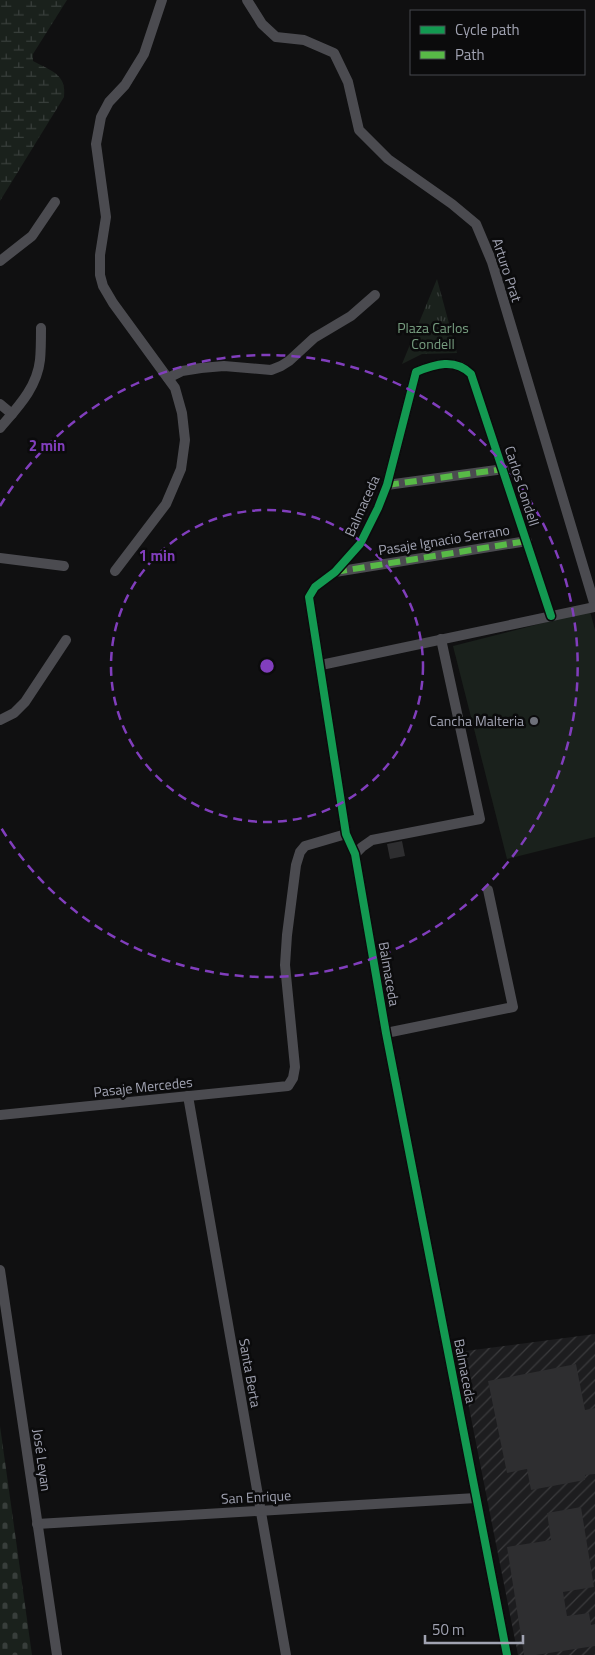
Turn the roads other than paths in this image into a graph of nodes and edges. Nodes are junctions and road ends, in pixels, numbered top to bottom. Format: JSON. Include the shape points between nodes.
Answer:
{"nodes":[{"id":1,"x":162,"y":0,"type":"edge"},
{"id":2,"x":247,"y":0,"type":"edge"},
{"id":3,"x":55,"y":202,"type":"dead end"},
{"id":4,"x":0,"y":261,"type":"edge"},
{"id":5,"x":375,"y":295,"type":"dead end"},
{"id":6,"x":41,"y":328,"type":"dead end"},
{"id":7,"x":464,"y":368,"type":"joint"},
{"id":8,"x":168,"y":378,"type":"junction"},
{"id":9,"x":0,"y":404,"type":"edge"},
{"id":10,"x":12,"y":414,"type":"junction"},
{"id":11,"x":0,"y":428,"type":"edge"},
{"id":12,"x":504,"y":469,"type":"junction"},
{"id":13,"x":387,"y":485,"type":"junction"},
{"id":14,"x":527,"y":540,"type":"junction"},
{"id":15,"x":0,"y":558,"type":"edge"},
{"id":16,"x":64,"y":566,"type":"dead end"},
{"id":17,"x":115,"y":571,"type":"dead end"},
{"id":18,"x":335,"y":572,"type":"junction"},
{"id":19,"x":595,"y":607,"type":"edge"},
{"id":20,"x":551,"y":616,"type":"junction"},
{"id":21,"x":441,"y":639,"type":"junction"},
{"id":22,"x":66,"y":640,"type":"dead end"},
{"id":23,"x":321,"y":665,"type":"junction"},
{"id":24,"x":0,"y":720,"type":"edge"},
{"id":25,"x":346,"y":834,"type":"junction"},
{"id":26,"x":356,"y":854,"type":"junction"},
{"id":27,"x":488,"y":890,"type":"dead end"},
{"id":28,"x":386,"y":1033,"type":"junction"},
{"id":29,"x":188,"y":1096,"type":"junction"},
{"id":30,"x":0,"y":1115,"type":"edge"},
{"id":31,"x":0,"y":1270,"type":"edge"},
{"id":32,"x":476,"y":1498,"type":"junction"},
{"id":33,"x":260,"y":1510,"type":"junction"},
{"id":34,"x":37,"y":1524,"type":"junction"},
{"id":35,"x":57,"y":1655,"type":"edge"},
{"id":36,"x":286,"y":1655,"type":"edge"},
{"id":37,"x":507,"y":1655,"type":"edge"}],
"edges":[{"from":1,"to":8,"type":"street","via":[[144,54],[101,117],[96,144],[106,217],[100,255],[103,286]]},
{"from":2,"to":19,"type":"street","name":"Arturo Prat","via":[[262,24],[276,36],[304,40],[334,53],[348,82],[359,130],[388,159],[476,224],[492,262]]},
{"from":3,"to":4,"type":"street","via":[[32,236]]},
{"from":5,"to":8,"type":"street","via":[[281,366],[271,370],[224,366],[200,368],[182,371]]},
{"from":6,"to":10,"type":"street","via":[[38,371],[30,391]]},
{"from":7,"to":12,"type":"street","name":"Carlos Condell","via":[[471,374]]},
{"from":7,"to":13,"type":"street","name":"Balmaceda","via":[[455,363],[416,372]]},
{"from":8,"to":17,"type":"street","via":[[175,388],[182,413],[185,440],[181,469],[166,504]]},
{"from":9,"to":10,"type":"street"},
{"from":10,"to":11,"type":"street"},
{"from":12,"to":13,"type":"street"},
{"from":12,"to":14,"type":"street","name":"Carlos Condell"},
{"from":13,"to":18,"type":"street","name":"Balmaceda","via":[[360,544]]},
{"from":14,"to":18,"type":"street","name":"Pasaje Ignacio Serrano"},
{"from":14,"to":20,"type":"street","name":"Carlos Condell"},
{"from":15,"to":16,"type":"street"},
{"from":18,"to":23,"type":"street","name":"Balmaceda","via":[[315,587],[309,597]]},
{"from":19,"to":20,"type":"street"},
{"from":20,"to":21,"type":"street"},
{"from":21,"to":23,"type":"street"},
{"from":21,"to":26,"type":"street","via":[[480,819],[372,840]]},
{"from":22,"to":24,"type":"street","via":[[25,702]]},
{"from":23,"to":25,"type":"street","name":"Balmaceda"},
{"from":25,"to":26,"type":"street","name":"Balmaceda"},
{"from":25,"to":29,"type":"street","name":"Pasaje Mercedes","via":[[306,846],[300,852],[296,865],[286,949],[295,1066],[293,1078],[288,1086]]},
{"from":26,"to":28,"type":"street","name":"Balmaceda"},
{"from":27,"to":28,"type":"street","via":[[513,1007]]},
{"from":28,"to":32,"type":"street","name":"Balmaceda"},
{"from":29,"to":30,"type":"street","name":"Pasaje Mercedes"},
{"from":29,"to":33,"type":"street","name":"Santa Berta"},
{"from":31,"to":34,"type":"street","name":"José Leyan"},
{"from":32,"to":33,"type":"street","name":"San Enrique"},
{"from":32,"to":37,"type":"street","name":"Balmaceda"},
{"from":33,"to":34,"type":"street","name":"San Enrique"},
{"from":33,"to":36,"type":"street","name":"Santa Berta"},
{"from":34,"to":35,"type":"street","name":"José Leyan"}]}
